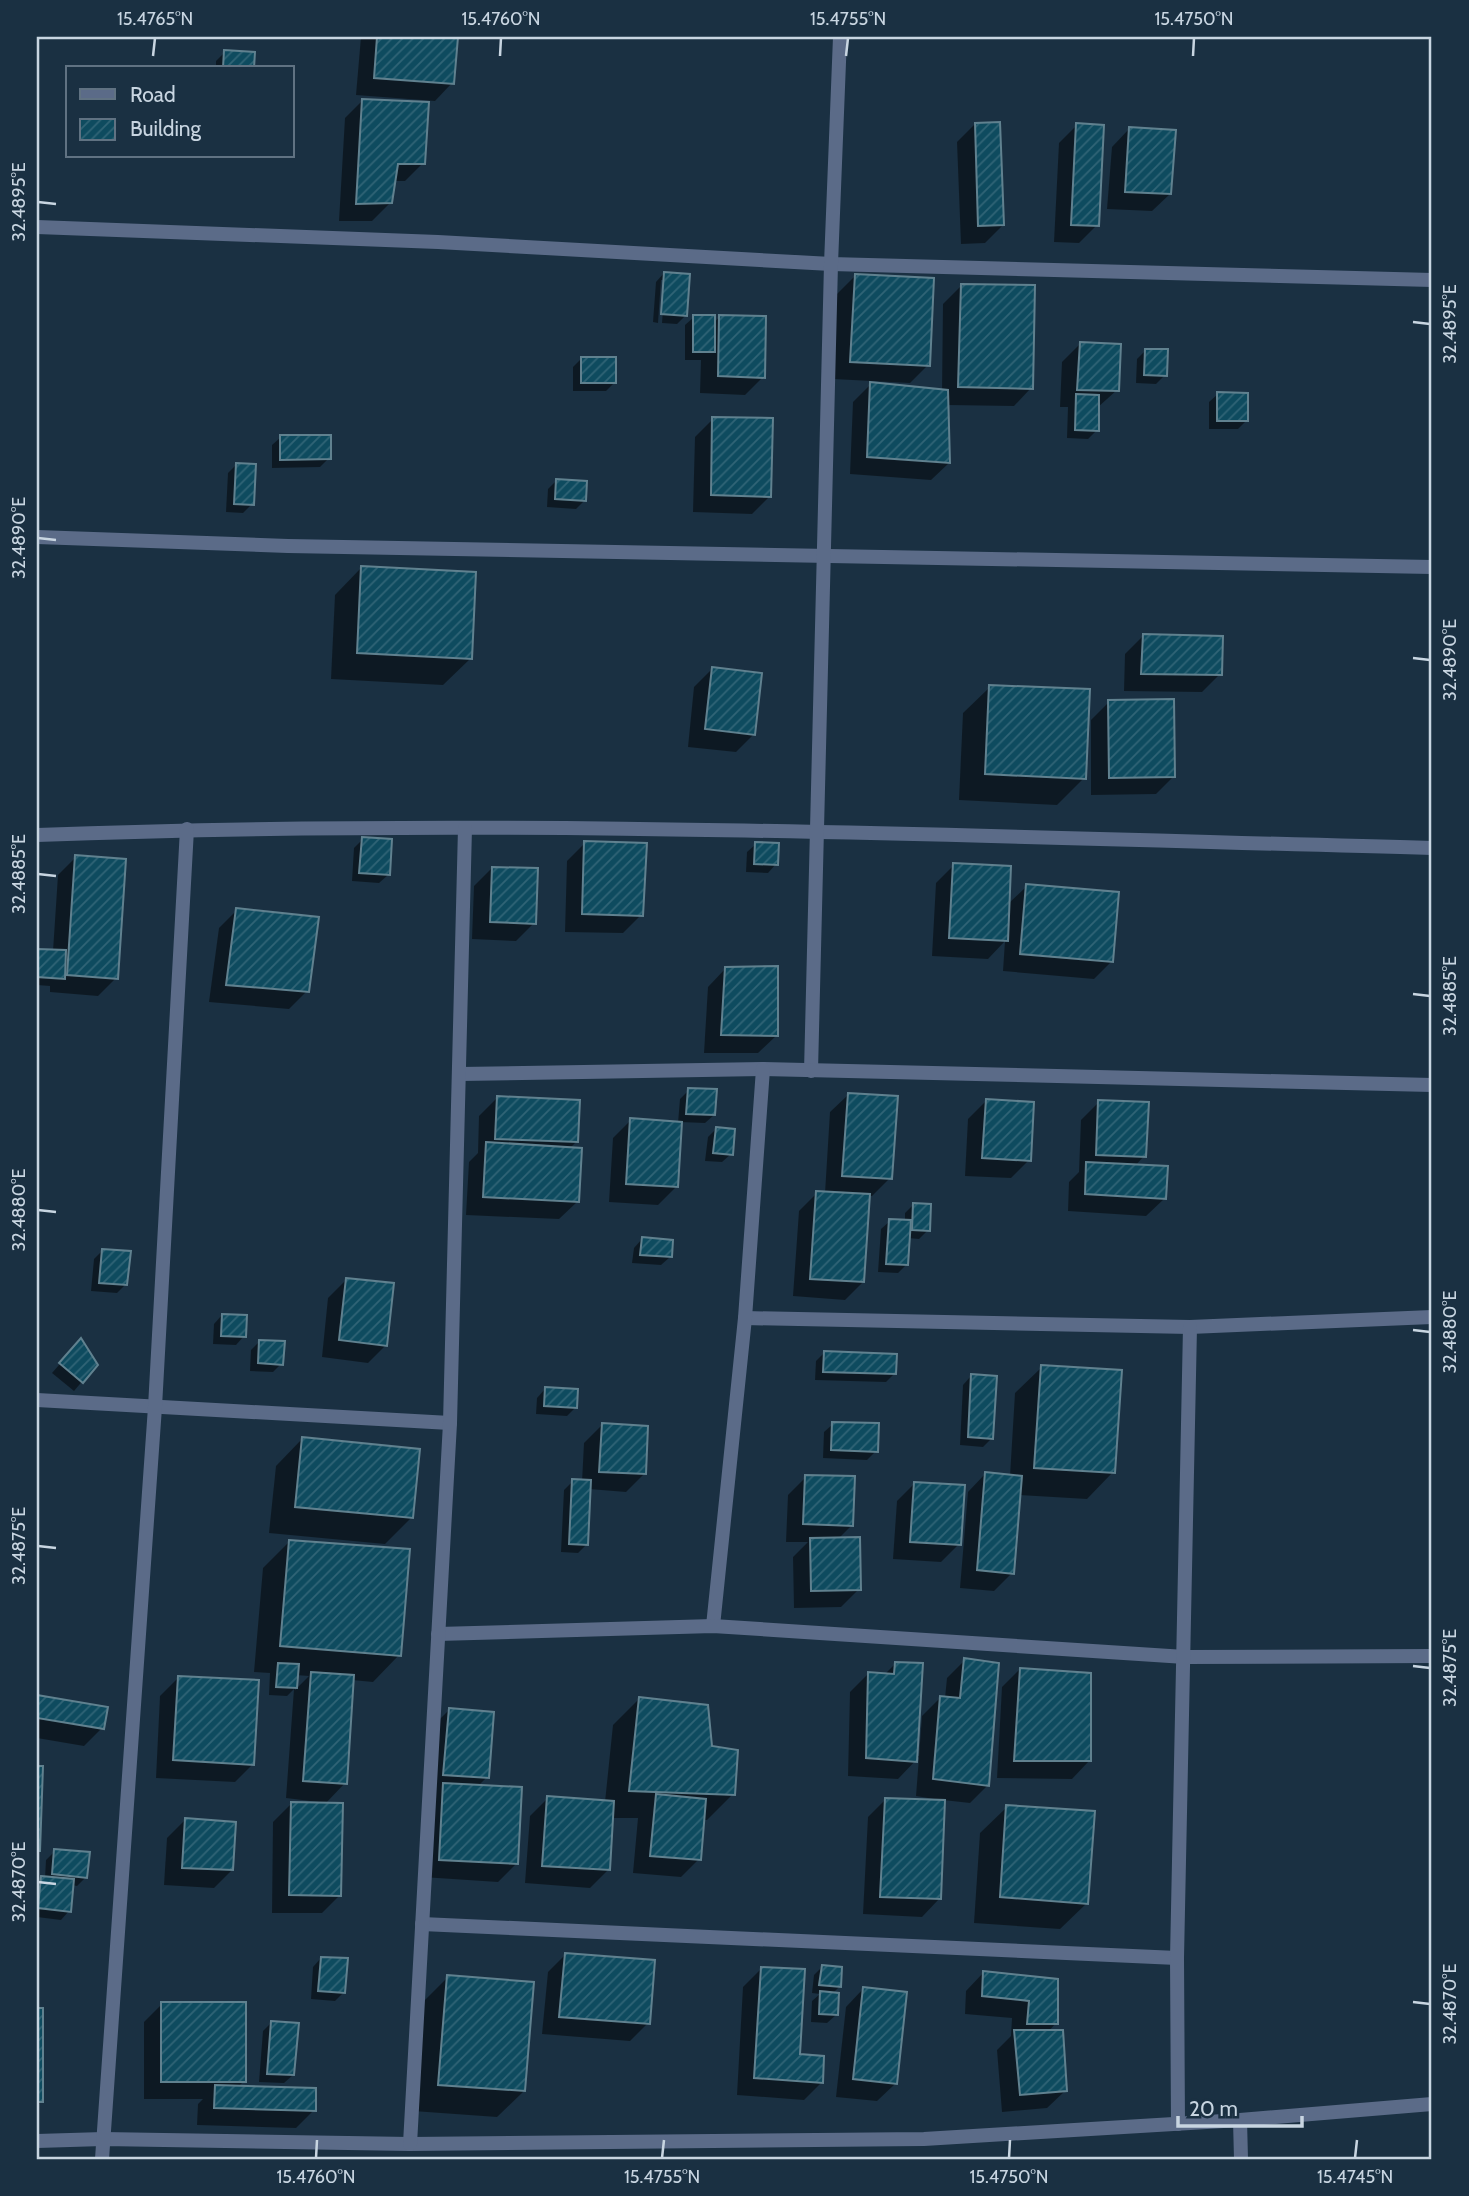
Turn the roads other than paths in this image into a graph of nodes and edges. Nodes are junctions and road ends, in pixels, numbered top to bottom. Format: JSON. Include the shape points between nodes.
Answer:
{"nodes":[{"id":1,"x":839,"y":37,"type":"edge"},
{"id":2,"x":37,"y":227,"type":"edge"},
{"id":3,"x":831,"y":264,"type":"junction"},
{"id":4,"x":1432,"y":280,"type":"edge"},
{"id":5,"x":37,"y":537,"type":"edge"},
{"id":6,"x":825,"y":556,"type":"junction"},
{"id":7,"x":1432,"y":566,"type":"edge"},
{"id":8,"x":465,"y":828,"type":"junction"},
{"id":9,"x":187,"y":829,"type":"junction"},
{"id":10,"x":818,"y":833,"type":"junction"},
{"id":11,"x":37,"y":835,"type":"edge"},
{"id":12,"x":1432,"y":848,"type":"edge"},
{"id":13,"x":763,"y":1069,"type":"junction"},
{"id":14,"x":811,"y":1071,"type":"junction"},
{"id":15,"x":460,"y":1074,"type":"junction"},
{"id":16,"x":1432,"y":1085,"type":"edge"},
{"id":17,"x":1432,"y":1317,"type":"edge"},
{"id":18,"x":745,"y":1318,"type":"junction"},
{"id":19,"x":1190,"y":1327,"type":"junction"},
{"id":20,"x":37,"y":1400,"type":"edge"},
{"id":21,"x":155,"y":1407,"type":"junction"},
{"id":22,"x":450,"y":1423,"type":"junction"},
{"id":23,"x":713,"y":1626,"type":"junction"},
{"id":24,"x":438,"y":1634,"type":"junction"},
{"id":25,"x":1432,"y":1656,"type":"edge"},
{"id":26,"x":1185,"y":1657,"type":"junction"},
{"id":27,"x":422,"y":1924,"type":"junction"},
{"id":28,"x":1177,"y":1958,"type":"junction"},
{"id":29,"x":1432,"y":2104,"type":"edge"},
{"id":30,"x":1240,"y":2120,"type":"junction"},
{"id":31,"x":1178,"y":2124,"type":"junction"},
{"id":32,"x":103,"y":2139,"type":"junction"},
{"id":33,"x":37,"y":2141,"type":"edge"},
{"id":34,"x":358,"y":2143,"type":"junction"},
{"id":35,"x":410,"y":2144,"type":"junction"},
{"id":36,"x":102,"y":2159,"type":"edge"},
{"id":37,"x":358,"y":2159,"type":"edge"},
{"id":38,"x":1241,"y":2159,"type":"edge"}],
"edges":[{"from":1,"to":3,"type":"street"},
{"from":2,"to":3,"type":"street","via":[[438,242]]},
{"from":3,"to":4,"type":"street"},
{"from":3,"to":6,"type":"street"},
{"from":5,"to":6,"type":"street"},
{"from":6,"to":7,"type":"street"},
{"from":6,"to":10,"type":"street"},
{"from":8,"to":9,"type":"street"},
{"from":8,"to":10,"type":"street"},
{"from":8,"to":15,"type":"street"},
{"from":9,"to":11,"type":"street"},
{"from":9,"to":21,"type":"street"},
{"from":10,"to":12,"type":"street"},
{"from":10,"to":14,"type":"street"},
{"from":13,"to":14,"type":"street"},
{"from":13,"to":15,"type":"street"},
{"from":13,"to":18,"type":"street"},
{"from":14,"to":16,"type":"street"},
{"from":15,"to":22,"type":"street"},
{"from":17,"to":19,"type":"street"},
{"from":18,"to":19,"type":"street"},
{"from":18,"to":23,"type":"street"},
{"from":19,"to":26,"type":"street"},
{"from":20,"to":21,"type":"street"},
{"from":21,"to":22,"type":"street"},
{"from":21,"to":32,"type":"street"},
{"from":22,"to":24,"type":"street"},
{"from":23,"to":24,"type":"street"},
{"from":23,"to":26,"type":"street"},
{"from":24,"to":27,"type":"street"},
{"from":25,"to":26,"type":"street"},
{"from":26,"to":28,"type":"street"},
{"from":27,"to":28,"type":"street"},
{"from":27,"to":35,"type":"street"},
{"from":28,"to":31,"type":"street"},
{"from":29,"to":30,"type":"street"},
{"from":30,"to":31,"type":"street"},
{"from":30,"to":38,"type":"street"},
{"from":31,"to":35,"type":"street","via":[[925,2138]]},
{"from":32,"to":33,"type":"street"},
{"from":32,"to":34,"type":"street"},
{"from":32,"to":36,"type":"street"},
{"from":34,"to":35,"type":"street"},
{"from":34,"to":37,"type":"street"}]}
